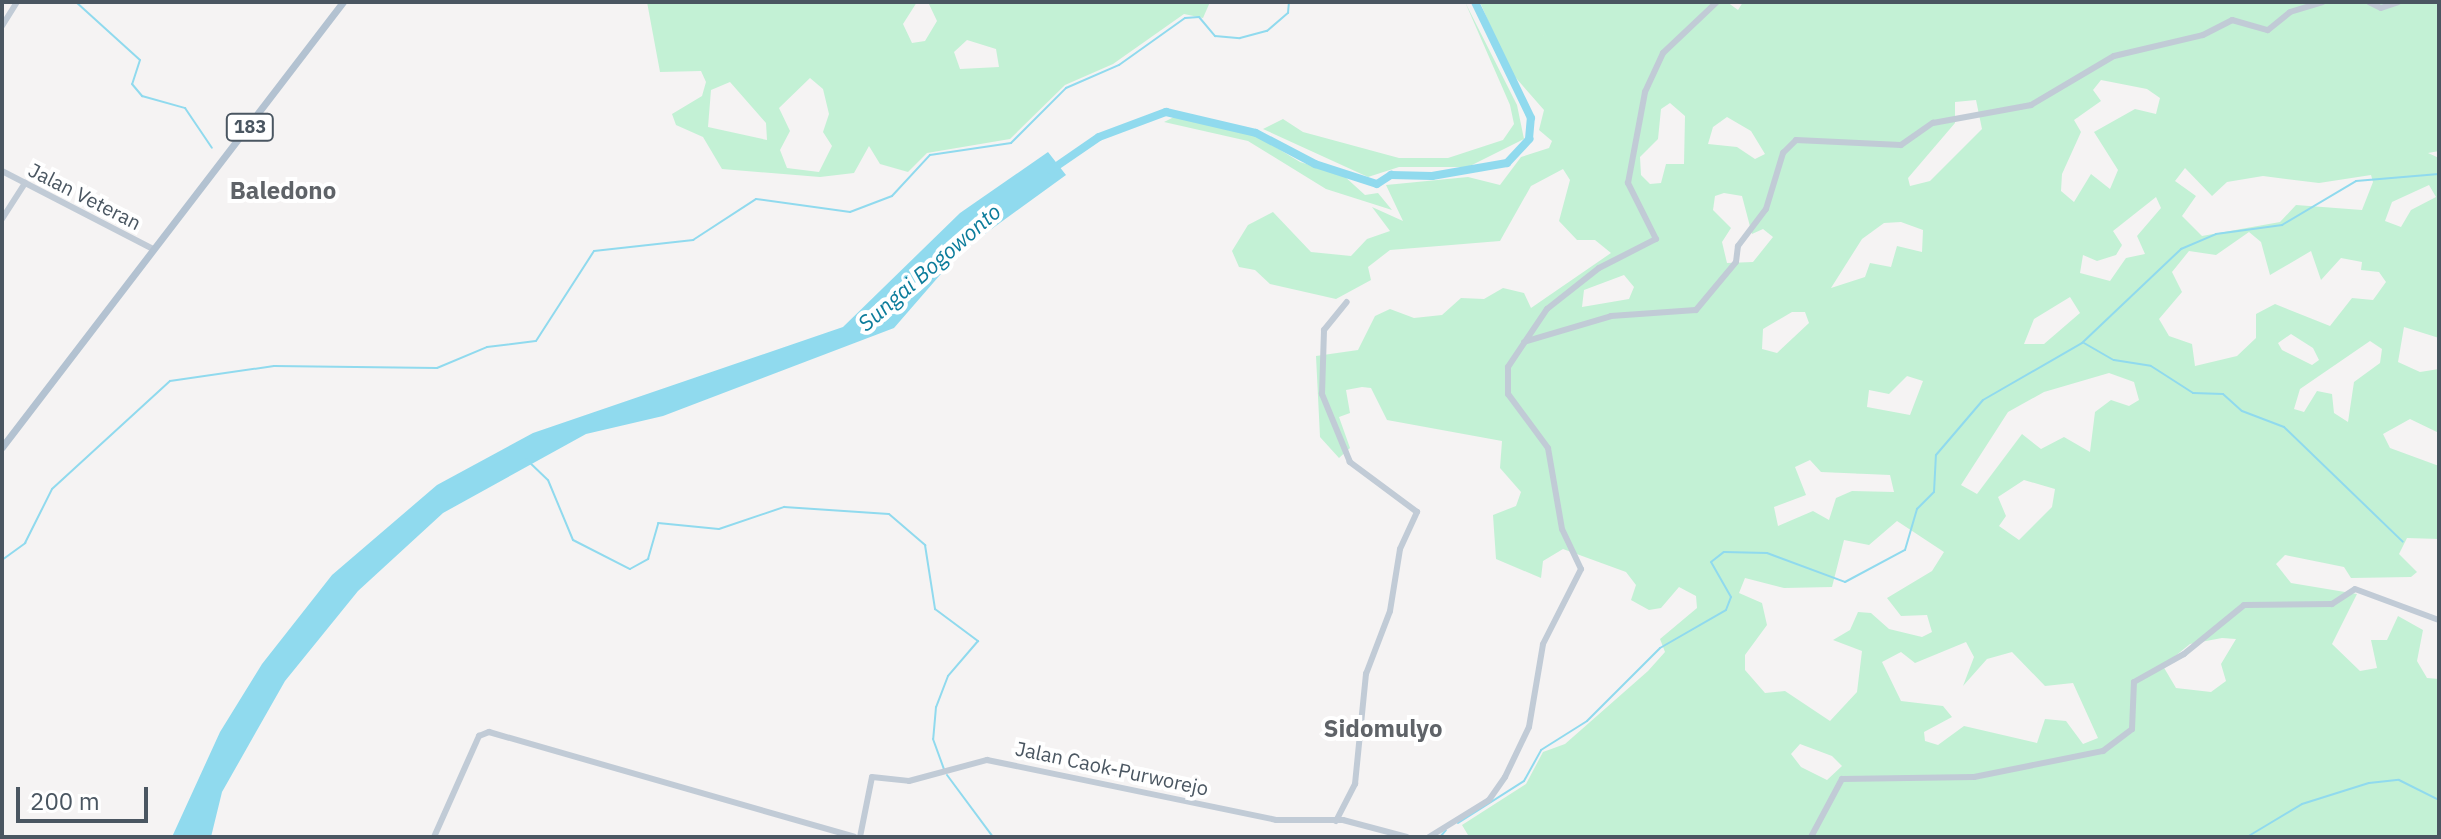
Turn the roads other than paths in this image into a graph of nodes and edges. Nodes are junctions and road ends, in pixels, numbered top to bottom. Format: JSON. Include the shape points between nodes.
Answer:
{"nodes":[{"id":1,"x":17,"y":2,"type":"edge"},
{"id":2,"x":343,"y":2,"type":"edge"},
{"id":3,"x":1717,"y":2,"type":"edge"},
{"id":4,"x":2323,"y":2,"type":"edge"},
{"id":5,"x":2369,"y":2,"type":"edge"},
{"id":6,"x":2398,"y":2,"type":"edge"},
{"id":7,"x":2,"y":26,"type":"edge"},
{"id":8,"x":2,"y":171,"type":"edge"},
{"id":9,"x":25,"y":183,"type":"junction"},
{"id":10,"x":2,"y":219,"type":"edge"},
{"id":11,"x":153,"y":249,"type":"junction"},
{"id":12,"x":1347,"y":302,"type":"dead end"},
{"id":13,"x":1524,"y":342,"type":"junction"},
{"id":14,"x":2,"y":447,"type":"edge"},
{"id":15,"x":2439,"y":620,"type":"edge"},
{"id":16,"x":1336,"y":821,"type":"junction"},
{"id":17,"x":434,"y":837,"type":"edge"},
{"id":18,"x":857,"y":837,"type":"edge"},
{"id":19,"x":1407,"y":837,"type":"edge"},
{"id":20,"x":1429,"y":837,"type":"edge"},
{"id":21,"x":1811,"y":837,"type":"edge"}],
"edges":[{"from":1,"to":7,"type":"street"},
{"from":2,"to":11,"type":"main road","number":"183"},
{"from":3,"to":13,"type":"street","via":[[1663,53],[1645,92],[1628,183],[1653,242],[1590,274],[1547,309]]},
{"from":4,"to":13,"type":"street","via":[[2290,12],[2268,30],[2232,20],[2203,35],[2114,56],[2031,105],[1933,123],[1901,145],[1796,140],[1783,153],[1766,209],[1738,246],[1736,262],[1696,310],[1611,316]]},
{"from":5,"to":6,"type":"street"},
{"from":8,"to":9,"type":"street","name":"Jalan Veteran"},
{"from":9,"to":10,"type":"street"},
{"from":9,"to":11,"type":"street","name":"Jalan Veteran"},
{"from":11,"to":14,"type":"main road"},
{"from":12,"to":16,"type":"street","via":[[1322,339],[1324,403],[1350,462],[1417,512],[1400,549],[1390,611],[1366,674],[1355,784]]},
{"from":13,"to":20,"type":"street","via":[[1504,386],[1545,440],[1562,529],[1581,569],[1543,644],[1529,727],[1505,777],[1489,800]]},
{"from":15,"to":21,"type":"street","via":[[2355,589],[2332,604],[2244,605],[2184,654],[2134,682],[2132,729],[2103,751],[1974,777],[1842,779]]},
{"from":16,"to":18,"type":"street","name":"Jalan Caok-Purworejo","via":[[1276,820],[992,760],[909,781],[872,777]]},
{"from":16,"to":19,"type":"street","name":"Jalan Caok-Purworejo"},
{"from":17,"to":18,"type":"street","name":"Jalan Caok-Purworejo","via":[[479,736],[489,732]]}]}
